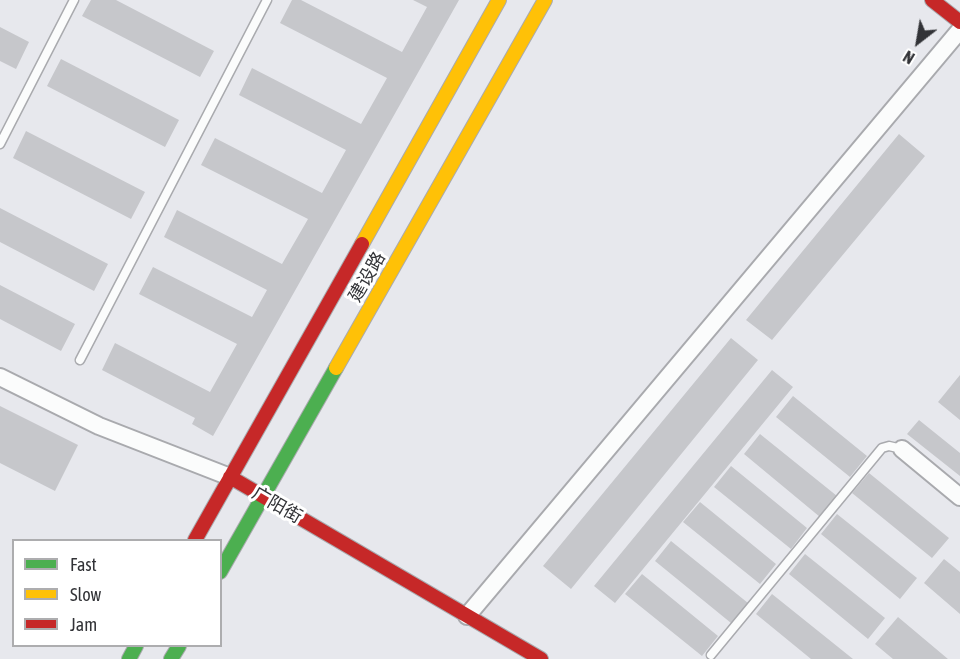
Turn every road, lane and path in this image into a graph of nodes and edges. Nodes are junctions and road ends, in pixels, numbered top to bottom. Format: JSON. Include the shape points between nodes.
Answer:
{"nodes":[{"id":1,"x":74,"y":0,"type":"edge"},
{"id":2,"x":267,"y":0,"type":"edge"},
{"id":3,"x":499,"y":0,"type":"edge"},
{"id":4,"x":545,"y":0,"type":"edge"},
{"id":5,"x":932,"y":0,"type":"edge"},
{"id":6,"x":960,"y":22,"type":"edge"},
{"id":7,"x":960,"y":30,"type":"edge"},
{"id":8,"x":0,"y":144,"type":"edge"},
{"id":9,"x":80,"y":360,"type":"dead end"},
{"id":10,"x":0,"y":377,"type":"edge"},
{"id":11,"x":902,"y":449,"type":"joint"},
{"id":12,"x":230,"y":477,"type":"junction"},
{"id":13,"x":263,"y":497,"type":"junction"},
{"id":14,"x":960,"y":497,"type":"edge"},
{"id":15,"x":196,"y":539,"type":"edge"},
{"id":16,"x":222,"y":569,"type":"edge"},
{"id":17,"x":467,"y":616,"type":"junction"},
{"id":18,"x":711,"y":655,"type":"dead end"},
{"id":19,"x":541,"y":659,"type":"edge"}],
"edges":[{"from":1,"to":8,"type":"lane"},
{"from":2,"to":9,"type":"lane"},
{"from":3,"to":12,"type":"street","name":"建设路"},
{"from":4,"to":13,"type":"street","name":"建设路"},
{"from":5,"to":6,"type":"street"},
{"from":7,"to":17,"type":"street"},
{"from":10,"to":12,"type":"street","name":"广阳街","via":[[99,426]]},
{"from":11,"to":14,"type":"street"},
{"from":11,"to":18,"type":"lane","via":[[882,448]]},
{"from":12,"to":13,"type":"street","name":"广阳街"},
{"from":12,"to":15,"type":"street","name":"建设路"},
{"from":13,"to":16,"type":"street","name":"建设路"},
{"from":13,"to":17,"type":"street","name":"广阳街"},
{"from":17,"to":19,"type":"street","name":"广阳街"}]}
